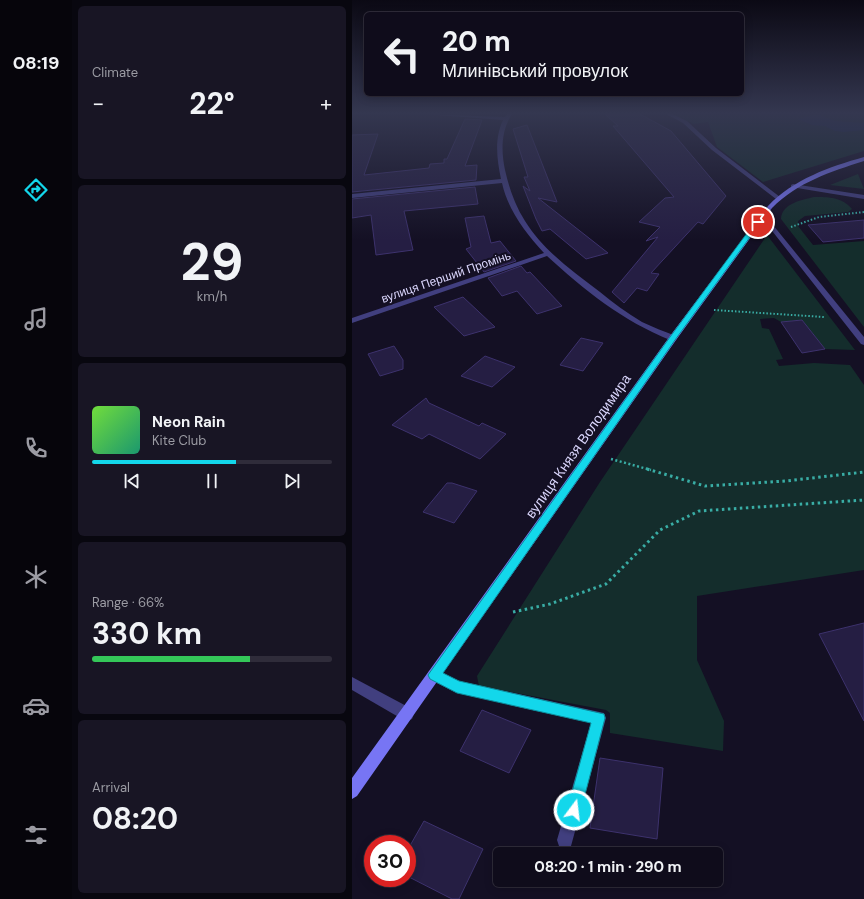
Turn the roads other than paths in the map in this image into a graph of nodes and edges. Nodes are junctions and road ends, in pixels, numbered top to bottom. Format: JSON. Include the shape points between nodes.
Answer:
{"nodes":[{"id":1,"x":500,"y":156,"type":"edge"},
{"id":2,"x":723,"y":156,"type":"edge"},
{"id":3,"x":864,"y":159,"type":"edge"},
{"id":4,"x":503,"y":181,"type":"junction"},
{"id":5,"x":793,"y":186,"type":"junction"},
{"id":6,"x":352,"y":196,"type":"edge"},
{"id":7,"x":864,"y":197,"type":"edge"},
{"id":8,"x":778,"y":198,"type":"junction"},
{"id":9,"x":758,"y":222,"type":"junction"},
{"id":10,"x":547,"y":254,"type":"junction"},
{"id":11,"x":352,"y":322,"type":"edge"},
{"id":12,"x":672,"y":338,"type":"junction"},
{"id":13,"x":864,"y":342,"type":"edge"},
{"id":14,"x":434,"y":675,"type":"junction"},
{"id":15,"x":352,"y":683,"type":"edge"},
{"id":16,"x":406,"y":714,"type":"junction"},
{"id":17,"x":352,"y":791,"type":"edge"},
{"id":18,"x":565,"y":840,"type":"dead end"}],
"edges":[{"from":1,"to":4,"type":"street"},
{"from":2,"to":8,"type":"street"},
{"from":3,"to":5,"type":"street","name":"вулиця Князя Володимира"},
{"from":4,"to":6,"type":"street"},
{"from":4,"to":10,"type":"street","via":[[512,205]]},
{"from":5,"to":7,"type":"street"},
{"from":5,"to":8,"type":"street","name":"вулиця Князя Володимира"},
{"from":8,"to":9,"type":"street","name":"вулиця Князя Володимира"},
{"from":9,"to":12,"type":"street","name":"вулиця Князя Володимира"},
{"from":9,"to":13,"type":"street","via":[[771,226],[777,232]]},
{"from":10,"to":11,"type":"street","name":"вулиця Перший Промінь"},
{"from":10,"to":12,"type":"street","via":[[629,318]]},
{"from":12,"to":14,"type":"street","name":"вулиця Князя Володимира"},
{"from":14,"to":16,"type":"street","name":"вулиця Князя Володимира"},
{"from":14,"to":18,"type":"street","via":[[457,687],[599,718]]},
{"from":15,"to":16,"type":"street"},
{"from":16,"to":17,"type":"street","name":"вулиця Князя Володимира"}]}
